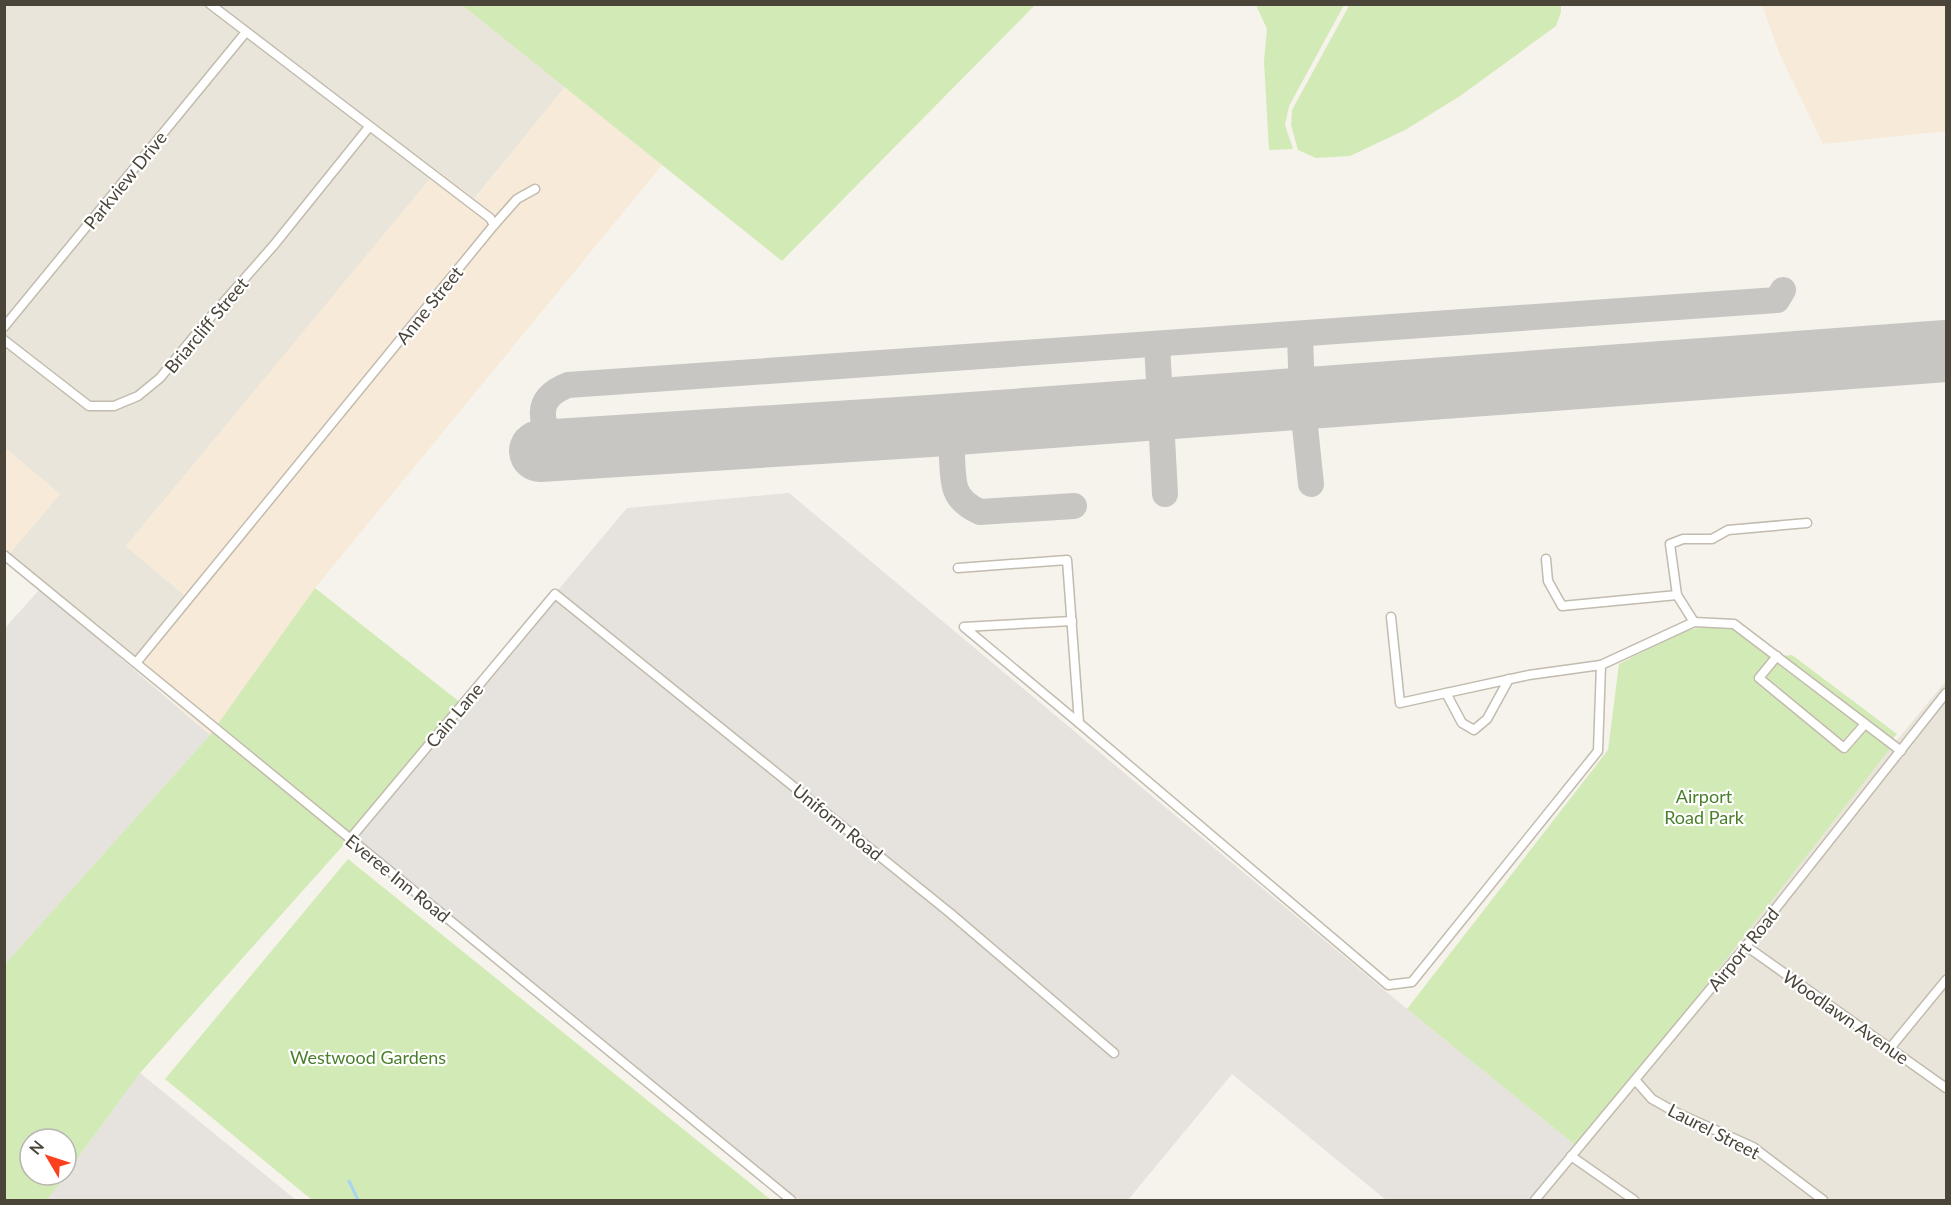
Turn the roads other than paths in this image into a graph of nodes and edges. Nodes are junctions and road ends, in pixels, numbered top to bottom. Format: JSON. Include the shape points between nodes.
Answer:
{"nodes":[{"id":1,"x":210,"y":4,"type":"edge"},
{"id":2,"x":246,"y":32,"type":"junction"},
{"id":3,"x":369,"y":127,"type":"junction"},
{"id":4,"x":535,"y":189,"type":"dead end"},
{"id":5,"x":494,"y":225,"type":"junction"},
{"id":6,"x":4,"y":327,"type":"edge"},
{"id":7,"x":4,"y":340,"type":"edge"},
{"id":8,"x":1807,"y":523,"type":"dead end"},
{"id":9,"x":4,"y":555,"type":"edge"},
{"id":10,"x":1546,"y":559,"type":"dead end"},
{"id":11,"x":958,"y":568,"type":"dead end"},
{"id":12,"x":1677,"y":595,"type":"junction"},
{"id":13,"x":558,"y":596,"type":"joint"},
{"id":14,"x":1391,"y":617,"type":"dead end"},
{"id":15,"x":1071,"y":621,"type":"junction"},
{"id":16,"x":1694,"y":622,"type":"junction"},
{"id":17,"x":1777,"y":656,"type":"junction"},
{"id":18,"x":136,"y":663,"type":"junction"},
{"id":19,"x":1601,"y":665,"type":"junction"},
{"id":20,"x":1509,"y":679,"type":"junction"},
{"id":21,"x":1446,"y":693,"type":"junction"},
{"id":22,"x":1947,"y":693,"type":"edge"},
{"id":23,"x":1079,"y":723,"type":"junction"},
{"id":24,"x":1865,"y":724,"type":"junction"},
{"id":25,"x":1901,"y":751,"type":"junction"},
{"id":26,"x":350,"y":839,"type":"junction"},
{"id":27,"x":1746,"y":946,"type":"junction"},
{"id":28,"x":1947,"y":980,"type":"edge"},
{"id":29,"x":1891,"y":1047,"type":"junction"},
{"id":30,"x":1114,"y":1053,"type":"dead end"},
{"id":31,"x":1636,"y":1081,"type":"junction"},
{"id":32,"x":1947,"y":1088,"type":"edge"},
{"id":33,"x":1571,"y":1156,"type":"junction"},
{"id":34,"x":791,"y":1200,"type":"edge"},
{"id":35,"x":1535,"y":1200,"type":"edge"},
{"id":36,"x":1634,"y":1200,"type":"edge"},
{"id":37,"x":1823,"y":1200,"type":"edge"}],
"edges":[{"from":1,"to":2,"type":"street"},
{"from":2,"to":3,"type":"street"},
{"from":2,"to":6,"type":"street","name":"Parkview Drive"},
{"from":3,"to":5,"type":"street","via":[[490,218]]},
{"from":3,"to":7,"type":"street","name":"Briarcliff Street","via":[[160,378],[138,396],[114,406],[89,406]]},
{"from":4,"to":5,"type":"street","name":"Anne Street","via":[[517,199]]},
{"from":5,"to":18,"type":"street","name":"Anne Street"},
{"from":8,"to":12,"type":"street","via":[[1728,530],[1712,539],[1683,539],[1670,544]]},
{"from":9,"to":18,"type":"street","name":"Everee Inn Road"},
{"from":10,"to":12,"type":"street","via":[[1548,581],[1562,606]]},
{"from":11,"to":15,"type":"street","via":[[1067,560]]},
{"from":12,"to":16,"type":"street"},
{"from":13,"to":26,"type":"street","name":"Cain Lane","via":[[555,594]]},
{"from":13,"to":30,"type":"street","name":"Uniform Road","via":[[950,913]]},
{"from":14,"to":21,"type":"street","via":[[1400,703]]},
{"from":15,"to":23,"type":"street"},
{"from":15,"to":23,"type":"street","via":[[964,627]]},
{"from":16,"to":17,"type":"street","via":[[1734,624]]},
{"from":16,"to":19,"type":"street"},
{"from":17,"to":24,"type":"street"},
{"from":17,"to":24,"type":"street","via":[[1759,678],[1844,748]]},
{"from":18,"to":26,"type":"street","name":"Everee Inn Road"},
{"from":19,"to":20,"type":"street"},
{"from":19,"to":23,"type":"street","via":[[1598,751],[1412,982],[1388,985]]},
{"from":20,"to":21,"type":"street"},
{"from":20,"to":21,"type":"street","via":[[1487,719],[1474,730],[1462,723]]},
{"from":22,"to":25,"type":"street","name":"Airport Road"},
{"from":24,"to":25,"type":"street"},
{"from":25,"to":27,"type":"street","name":"Airport Road"},
{"from":26,"to":34,"type":"street","name":"Everee Inn Road"},
{"from":27,"to":29,"type":"street","name":"Woodlawn Avenue"},
{"from":27,"to":31,"type":"street","name":"Airport Road"},
{"from":28,"to":29,"type":"street"},
{"from":29,"to":32,"type":"street","name":"Woodlawn Avenue"},
{"from":31,"to":33,"type":"street","name":"Airport Road"},
{"from":31,"to":37,"type":"street","name":"Laurel Street","via":[[1652,1099],[1675,1112],[1753,1147]]},
{"from":33,"to":35,"type":"street","name":"Airport Road"},
{"from":33,"to":36,"type":"street"}]}
